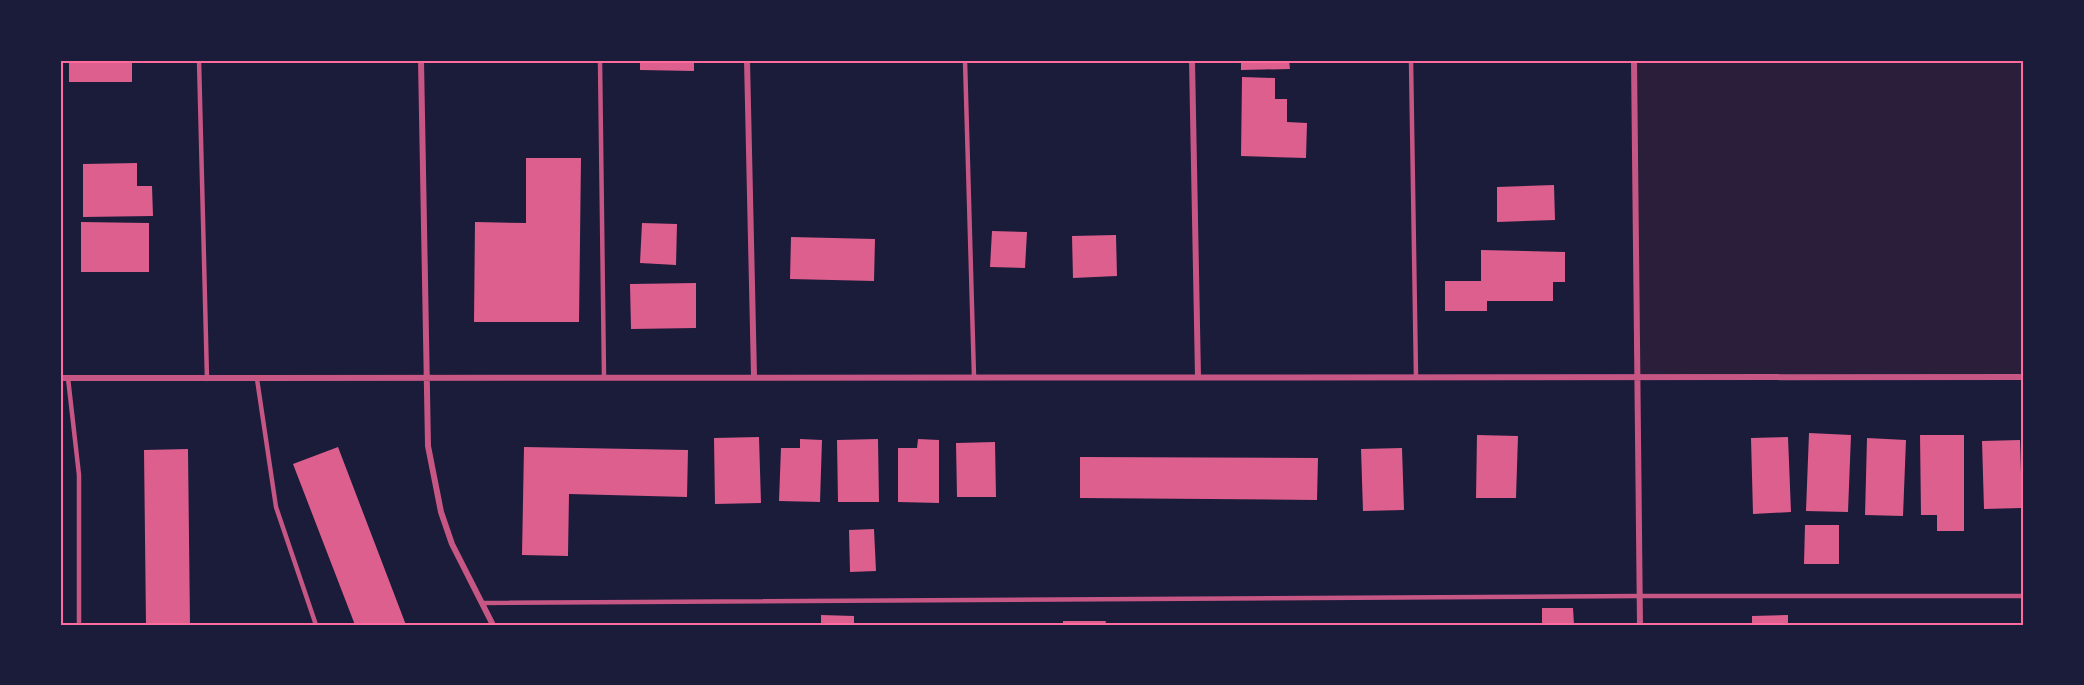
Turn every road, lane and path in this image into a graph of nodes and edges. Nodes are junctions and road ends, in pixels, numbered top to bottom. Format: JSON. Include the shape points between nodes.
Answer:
{"nodes":[{"id":1,"x":199,"y":60,"type":"edge"},
{"id":2,"x":421,"y":60,"type":"edge"},
{"id":3,"x":600,"y":60,"type":"edge"},
{"id":4,"x":747,"y":60,"type":"edge"},
{"id":5,"x":965,"y":60,"type":"edge"},
{"id":6,"x":1192,"y":60,"type":"edge"},
{"id":7,"x":1412,"y":60,"type":"edge"},
{"id":8,"x":1634,"y":60,"type":"edge"},
{"id":9,"x":754,"y":376,"type":"junction"},
{"id":10,"x":1198,"y":377,"type":"junction"},
{"id":11,"x":2024,"y":377,"type":"edge"},
{"id":12,"x":64,"y":378,"type":"edge"},
{"id":13,"x":604,"y":378,"type":"junction"},
{"id":14,"x":974,"y":378,"type":"junction"},
{"id":15,"x":1416,"y":378,"type":"junction"},
{"id":16,"x":1638,"y":378,"type":"junction"},
{"id":17,"x":207,"y":379,"type":"junction"},
{"id":18,"x":257,"y":379,"type":"junction"},
{"id":19,"x":426,"y":379,"type":"junction"},
{"id":20,"x":1640,"y":596,"type":"junction"},
{"id":21,"x":2024,"y":596,"type":"edge"},
{"id":22,"x":482,"y":603,"type":"junction"},
{"id":23,"x":79,"y":625,"type":"edge"},
{"id":24,"x":316,"y":625,"type":"edge"},
{"id":25,"x":493,"y":625,"type":"edge"},
{"id":26,"x":1640,"y":625,"type":"edge"}],
"edges":[{"from":1,"to":17,"type":"lane"},
{"from":2,"to":19,"type":"street"},
{"from":3,"to":13,"type":"lane"},
{"from":4,"to":9,"type":"street"},
{"from":5,"to":14,"type":"lane"},
{"from":6,"to":10,"type":"street"},
{"from":7,"to":15,"type":"lane"},
{"from":8,"to":16,"type":"street"},
{"from":9,"to":13,"type":"street"},
{"from":9,"to":14,"type":"street"},
{"from":10,"to":14,"type":"street"},
{"from":10,"to":15,"type":"street"},
{"from":11,"to":16,"type":"street"},
{"from":12,"to":17,"type":"street"},
{"from":12,"to":23,"type":"lane","via":[[79,475]]},
{"from":13,"to":19,"type":"street"},
{"from":15,"to":16,"type":"street"},
{"from":16,"to":20,"type":"street"},
{"from":17,"to":18,"type":"street"},
{"from":18,"to":19,"type":"street"},
{"from":18,"to":24,"type":"lane","via":[[276,507]]},
{"from":19,"to":22,"type":"street","via":[[428,446],[441,512]]},
{"from":20,"to":21,"type":"lane"},
{"from":20,"to":22,"type":"lane"},
{"from":20,"to":26,"type":"street"},
{"from":22,"to":25,"type":"street"}]}
